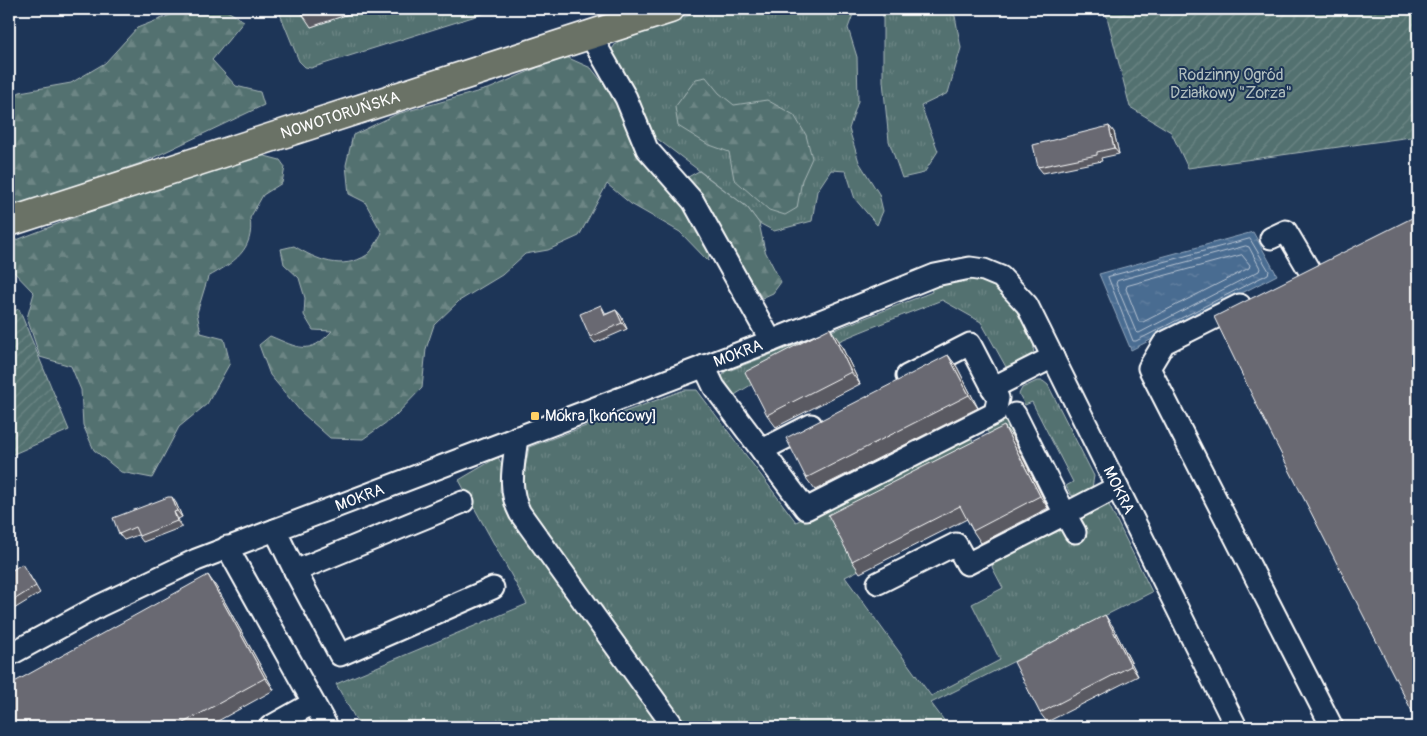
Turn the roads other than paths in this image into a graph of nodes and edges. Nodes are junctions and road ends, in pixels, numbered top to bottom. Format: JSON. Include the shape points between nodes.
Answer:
{"nodes":[{"id":1,"x":670,"y":9,"type":"edge"},
{"id":2,"x":590,"y":35,"type":"junction"},
{"id":3,"x":9,"y":222,"type":"edge"},
{"id":4,"x":1271,"y":238,"type":"dead end"},
{"id":5,"x":1328,"y":260,"type":"edge"},
{"id":6,"x":1258,"y":296,"type":"edge"},
{"id":7,"x":771,"y":341,"type":"junction"},
{"id":8,"x":1053,"y":357,"type":"junction"},
{"id":9,"x":704,"y":366,"type":"junction"},
{"id":10,"x":892,"y":384,"type":"edge"},
{"id":11,"x":992,"y":388,"type":"junction"},
{"id":12,"x":1015,"y":414,"type":"dead end"},
{"id":13,"x":831,"y":415,"type":"edge"},
{"id":14,"x":517,"y":437,"type":"junction"},
{"id":15,"x":762,"y":450,"type":"junction"},
{"id":16,"x":1117,"y":487,"type":"junction"},
{"id":17,"x":463,"y":502,"type":"dead end"},
{"id":18,"x":1070,"y":523,"type":"junction"},
{"id":19,"x":274,"y":530,"type":"junction"},
{"id":20,"x":228,"y":547,"type":"junction"},
{"id":21,"x":295,"y":571,"type":"junction"},
{"id":22,"x":878,"y":583,"type":"dead end"},
{"id":23,"x":493,"y":588,"type":"dead end"},
{"id":24,"x":9,"y":656,"type":"edge"},
{"id":25,"x":313,"y":703,"type":"junction"},
{"id":26,"x":270,"y":727,"type":"edge"},
{"id":27,"x":327,"y":727,"type":"edge"},
{"id":28,"x":674,"y":727,"type":"edge"},
{"id":29,"x":1236,"y":727,"type":"edge"},
{"id":30,"x":1332,"y":727,"type":"edge"}],
"edges":[{"from":1,"to":2,"type":"main road","name":"NOWOTORUŃSKA"},
{"from":2,"to":3,"type":"main road","name":"NOWOTORUŃSKA"},
{"from":2,"to":7,"type":"street","via":[[626,98],[647,149],[693,202]]},
{"from":4,"to":5,"type":"street","via":[[1286,232],[1300,274]]},
{"from":6,"to":30,"type":"street","via":[[1164,343],[1149,368]]},
{"from":7,"to":8,"type":"street","name":"MOKRA","via":[[935,275],[970,268],[1001,276],[1027,305]]},
{"from":7,"to":9,"type":"street","name":"MOKRA"},
{"from":8,"to":11,"type":"street"},
{"from":8,"to":16,"type":"street","name":"MOKRA"},
{"from":9,"to":14,"type":"street","name":"MOKRA"},
{"from":9,"to":15,"type":"street","via":[[714,387]]},
{"from":10,"to":11,"type":"street","via":[[970,344]]},
{"from":11,"to":15,"type":"street","via":[[998,398],[995,413],[806,509]]},
{"from":12,"to":18,"type":"street"},
{"from":13,"to":15,"type":"street"},
{"from":14,"to":19,"type":"street","name":"MOKRA"},
{"from":14,"to":28,"type":"street","via":[[511,486],[520,514]]},
{"from":16,"to":18,"type":"street"},
{"from":16,"to":29,"type":"street","name":"MOKRA"},
{"from":17,"to":21,"type":"street"},
{"from":18,"to":22,"type":"street","via":[[967,564],[956,544]]},
{"from":19,"to":20,"type":"street","name":"MOKRA"},
{"from":19,"to":21,"type":"street"},
{"from":20,"to":24,"type":"street","name":"MOKRA","via":[[106,602]]},
{"from":20,"to":25,"type":"street"},
{"from":21,"to":23,"type":"street","via":[[340,655]]},
{"from":25,"to":26,"type":"street"},
{"from":25,"to":27,"type":"street"}]}
